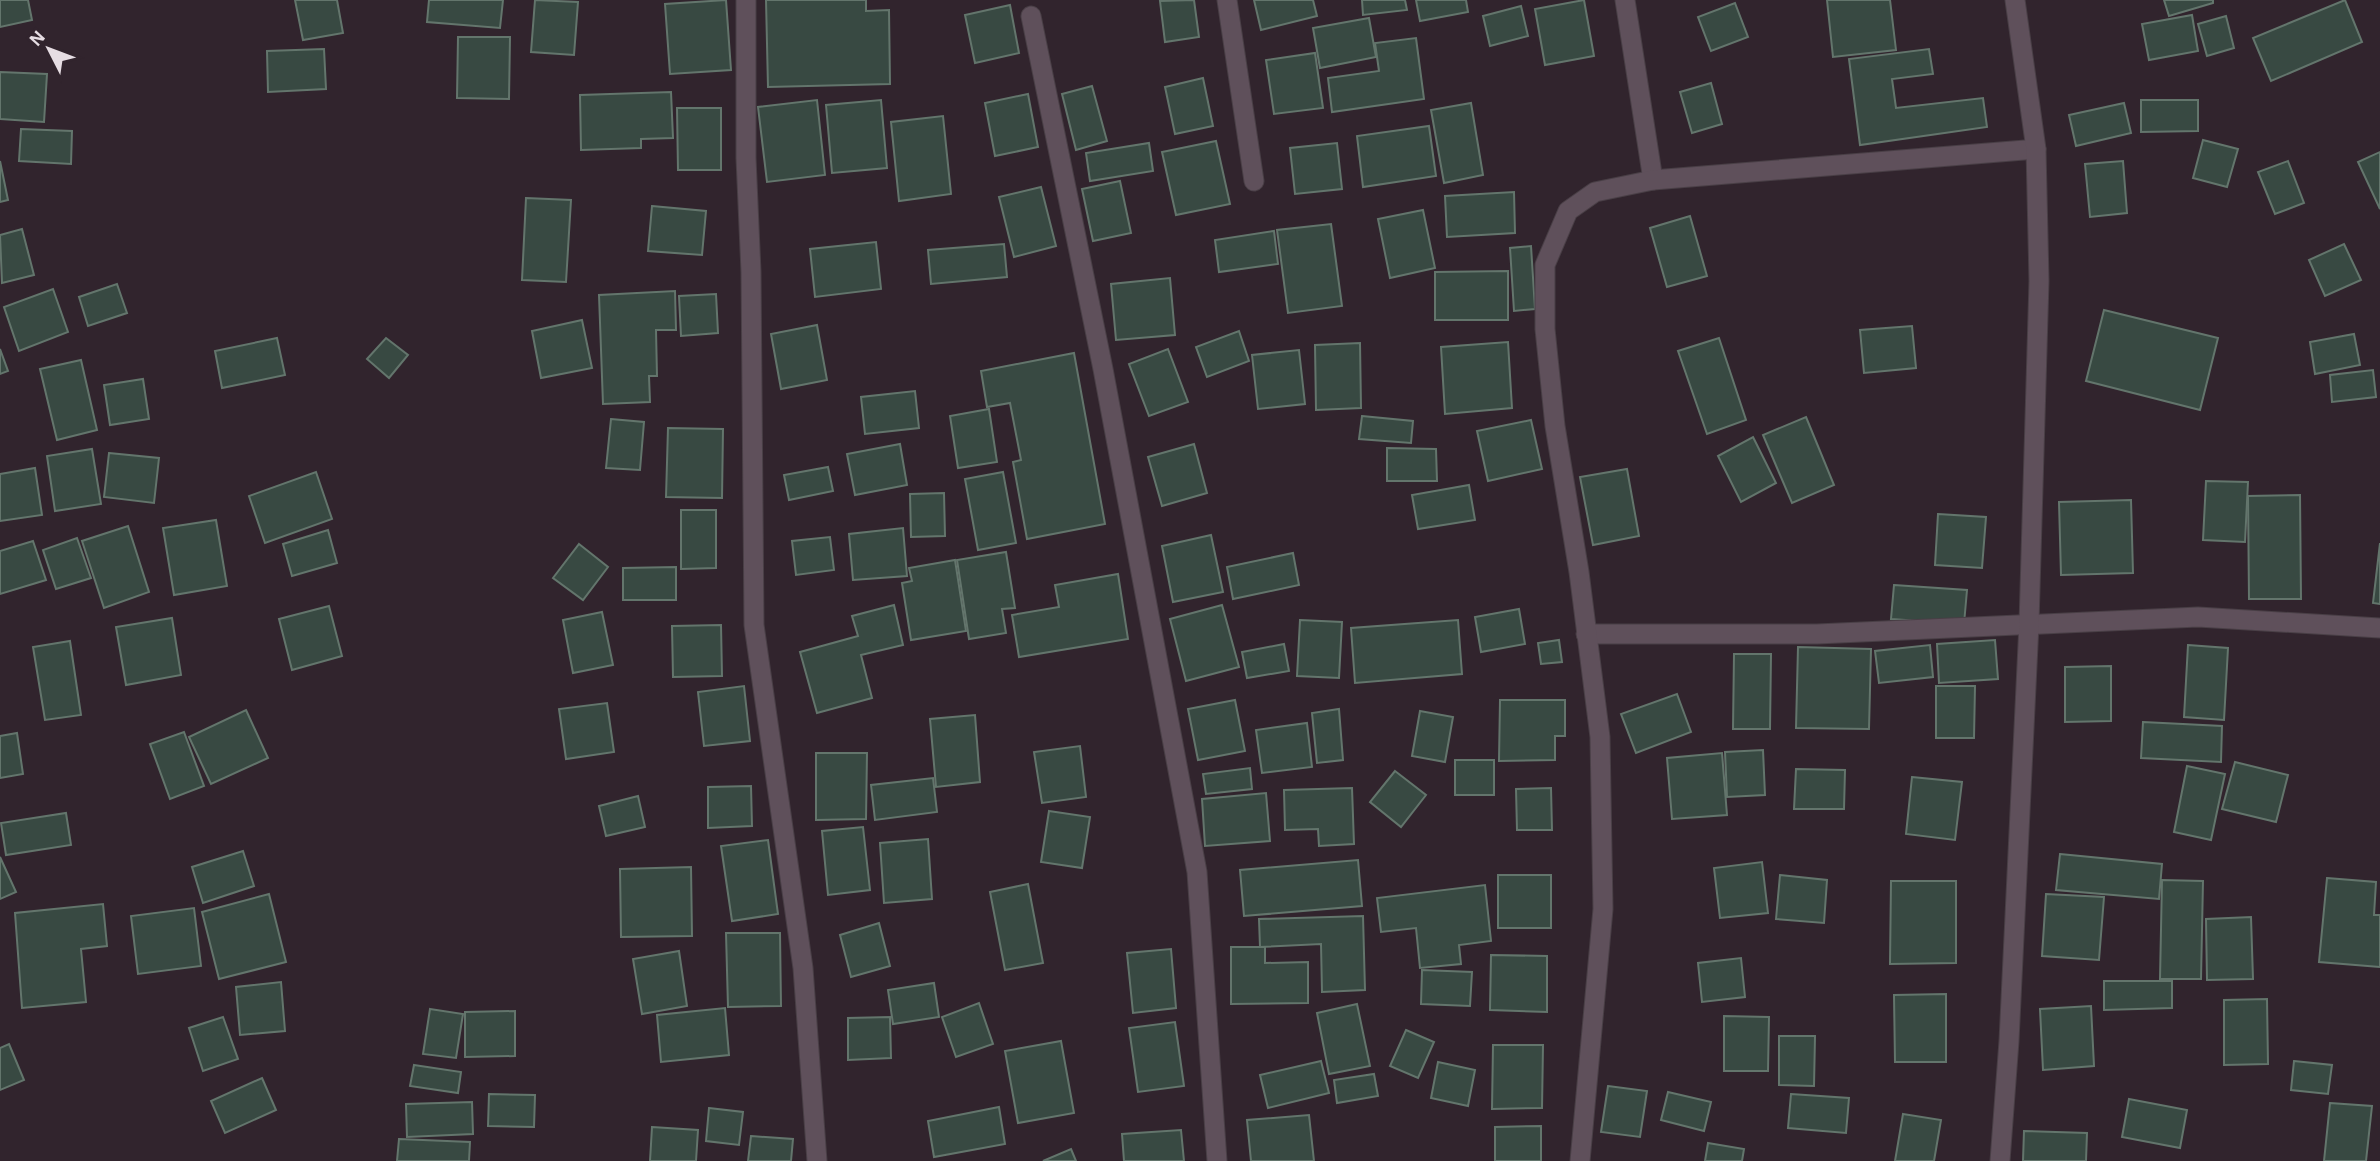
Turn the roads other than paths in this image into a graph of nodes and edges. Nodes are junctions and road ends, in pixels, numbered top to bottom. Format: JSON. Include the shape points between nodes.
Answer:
{"nodes":[{"id":1,"x":746,"y":0,"type":"edge"},
{"id":2,"x":1227,"y":0,"type":"edge"},
{"id":3,"x":1625,"y":0,"type":"edge"},
{"id":4,"x":2015,"y":0,"type":"edge"},
{"id":5,"x":1031,"y":16,"type":"dead end"},
{"id":6,"x":2036,"y":149,"type":"junction"},
{"id":7,"x":1653,"y":180,"type":"junction"},
{"id":8,"x":1254,"y":181,"type":"dead end"},
{"id":9,"x":2029,"y":624,"type":"junction"},
{"id":10,"x":2380,"y":628,"type":"edge"},
{"id":11,"x":1586,"y":634,"type":"junction"},
{"id":12,"x":817,"y":1161,"type":"edge"},
{"id":13,"x":1217,"y":1161,"type":"edge"},
{"id":14,"x":1580,"y":1161,"type":"edge"},
{"id":15,"x":2000,"y":1161,"type":"edge"}],
"edges":[{"from":1,"to":12,"type":"street","via":[[754,625],[803,968]]},
{"from":2,"to":8,"type":"street"},
{"from":3,"to":7,"type":"street"},
{"from":4,"to":6,"type":"street"},
{"from":5,"to":13,"type":"street","via":[[1197,872]]},
{"from":6,"to":7,"type":"street"},
{"from":6,"to":9,"type":"street","via":[[2039,281]]},
{"from":7,"to":11,"type":"street","via":[[1595,192],[1568,211],[1545,265],[1545,329],[1555,426]]},
{"from":9,"to":10,"type":"street","via":[[2198,617]]},
{"from":9,"to":11,"type":"street","via":[[1817,634]]},
{"from":9,"to":15,"type":"street"},
{"from":11,"to":14,"type":"street","via":[[1600,737],[1603,909]]}]}
